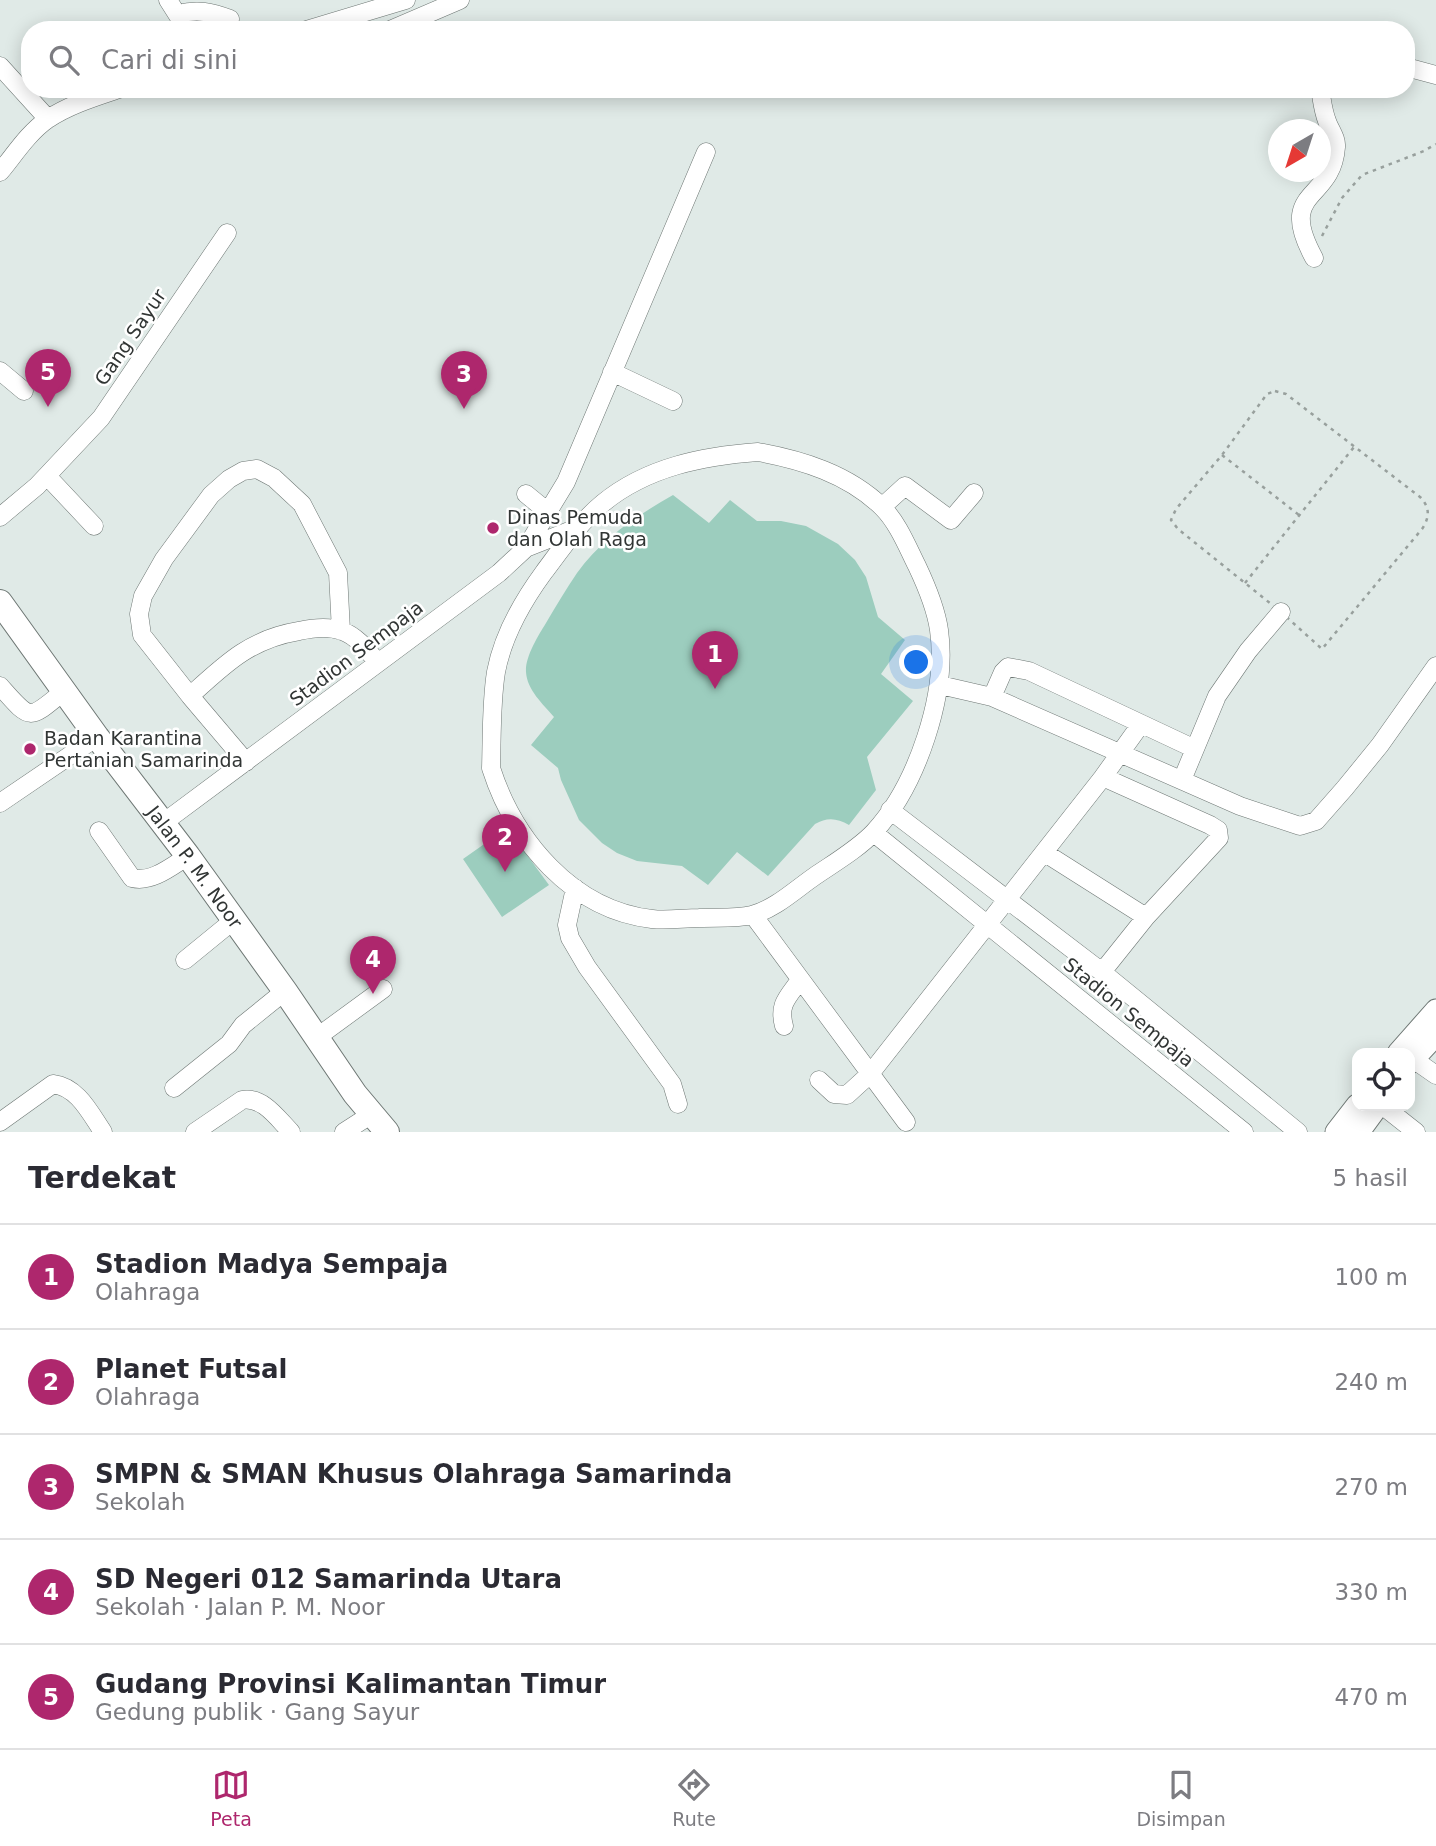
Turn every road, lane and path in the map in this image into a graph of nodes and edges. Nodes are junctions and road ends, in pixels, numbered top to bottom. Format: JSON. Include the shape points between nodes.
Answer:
{"nodes":[{"id":1,"x":460,"y":0,"type":"edge"},
{"id":2,"x":399,"y":1,"type":"edge"},
{"id":3,"x":173,"y":7,"type":"edge"},
{"id":4,"x":230,"y":19,"type":"dead end"},
{"id":5,"x":335,"y":21,"type":"edge"},
{"id":6,"x":411,"y":21,"type":"edge"},
{"id":7,"x":0,"y":66,"type":"edge"},
{"id":8,"x":1415,"y":69,"type":"edge"},
{"id":9,"x":1436,"y":75,"type":"edge"},
{"id":10,"x":21,"y":89,"type":"edge"},
{"id":11,"x":29,"y":98,"type":"edge"},
{"id":12,"x":92,"y":98,"type":"edge"},
{"id":13,"x":1322,"y":98,"type":"edge"},
{"id":14,"x":48,"y":119,"type":"junction"},
{"id":15,"x":1436,"y":144,"type":"edge"},
{"id":16,"x":706,"y":152,"type":"dead end"},
{"id":17,"x":0,"y":172,"type":"edge"},
{"id":18,"x":227,"y":233,"type":"dead end"},
{"id":19,"x":1314,"y":258,"type":"joint"},
{"id":20,"x":0,"y":371,"type":"edge"},
{"id":21,"x":612,"y":373,"type":"junction"},
{"id":22,"x":24,"y":390,"type":"dead end"},
{"id":23,"x":673,"y":401,"type":"dead end"},
{"id":24,"x":1354,"y":447,"type":"junction"},
{"id":25,"x":1222,"y":454,"type":"junction"},
{"id":26,"x":47,"y":477,"type":"junction"},
{"id":27,"x":974,"y":493,"type":"dead end"},
{"id":28,"x":526,"y":494,"type":"dead end"},
{"id":29,"x":882,"y":507,"type":"junction"},
{"id":30,"x":548,"y":512,"type":"junction"},
{"id":31,"x":1299,"y":515,"type":"junction"},
{"id":32,"x":0,"y":517,"type":"edge"},
{"id":33,"x":94,"y":526,"type":"dead end"},
{"id":34,"x":579,"y":527,"type":"junction"},
{"id":35,"x":526,"y":548,"type":"junction"},
{"id":36,"x":1245,"y":583,"type":"junction"},
{"id":37,"x":0,"y":603,"type":"edge"},
{"id":38,"x":1281,"y":612,"type":"junction"},
{"id":39,"x":341,"y":631,"type":"junction"},
{"id":40,"x":378,"y":663,"type":"junction"},
{"id":41,"x":1436,"y":666,"type":"edge"},
{"id":42,"x":940,"y":685,"type":"junction"},
{"id":43,"x":0,"y":687,"type":"edge"},
{"id":44,"x":64,"y":691,"type":"junction"},
{"id":45,"x":190,"y":696,"type":"junction"},
{"id":46,"x":992,"y":697,"type":"junction"},
{"id":47,"x":1141,"y":724,"type":"junction"},
{"id":48,"x":97,"y":737,"type":"junction"},
{"id":49,"x":1195,"y":749,"type":"junction"},
{"id":50,"x":1120,"y":753,"type":"junction"},
{"id":51,"x":246,"y":762,"type":"junction"},
{"id":52,"x":1102,"y":777,"type":"junction"},
{"id":53,"x":1182,"y":780,"type":"junction"},
{"id":54,"x":0,"y":803,"type":"edge"},
{"id":55,"x":890,"y":810,"type":"junction"},
{"id":56,"x":163,"y":823,"type":"junction"},
{"id":57,"x":99,"y":831,"type":"dead end"},
{"id":58,"x":874,"y":833,"type":"junction"},
{"id":59,"x":1045,"y":853,"type":"junction"},
{"id":60,"x":188,"y":856,"type":"junction"},
{"id":61,"x":575,"y":888,"type":"junction"},
{"id":62,"x":1006,"y":900,"type":"junction"},
{"id":63,"x":753,"y":915,"type":"junction"},
{"id":64,"x":1146,"y":917,"type":"junction"},
{"id":65,"x":234,"y":920,"type":"junction"},
{"id":66,"x":987,"y":924,"type":"junction"},
{"id":67,"x":185,"y":960,"type":"dead end"},
{"id":68,"x":1102,"y":972,"type":"junction"},
{"id":69,"x":800,"y":980,"type":"junction"},
{"id":70,"x":383,"y":989,"type":"dead end"},
{"id":71,"x":285,"y":990,"type":"junction"},
{"id":72,"x":1436,"y":1010,"type":"edge"},
{"id":73,"x":785,"y":1026,"type":"dead end"},
{"id":74,"x":1436,"y":1035,"type":"edge"},
{"id":75,"x":316,"y":1038,"type":"junction"},
{"id":76,"x":1413,"y":1048,"type":"edge"},
{"id":77,"x":1415,"y":1052,"type":"edge"},
{"id":78,"x":1415,"y":1063,"type":"edge"},
{"id":79,"x":870,"y":1074,"type":"junction"},
{"id":80,"x":1436,"y":1075,"type":"edge"},
{"id":81,"x":819,"y":1080,"type":"dead end"},
{"id":82,"x":174,"y":1088,"type":"dead end"},
{"id":83,"x":678,"y":1104,"type":"dead end"},
{"id":84,"x":1352,"y":1111,"type":"edge"},
{"id":85,"x":1376,"y":1111,"type":"edge"},
{"id":86,"x":1387,"y":1111,"type":"edge"},
{"id":87,"x":0,"y":1122,"type":"edge"},
{"id":88,"x":906,"y":1122,"type":"dead end"},
{"id":89,"x":379,"y":1123,"type":"edge"},
{"id":90,"x":103,"y":1132,"type":"edge"},
{"id":91,"x":195,"y":1132,"type":"edge"},
{"id":92,"x":291,"y":1132,"type":"edge"},
{"id":93,"x":344,"y":1132,"type":"edge"},
{"id":94,"x":1244,"y":1132,"type":"edge"},
{"id":95,"x":1298,"y":1132,"type":"edge"},
{"id":96,"x":1336,"y":1132,"type":"edge"},
{"id":97,"x":1359,"y":1132,"type":"edge"},
{"id":98,"x":1416,"y":1132,"type":"edge"}],
"edges":[{"from":1,"to":6,"type":"street"},
{"from":2,"to":5,"type":"street"},
{"from":3,"to":4,"type":"street","via":[[210,11]]},
{"from":7,"to":10,"type":"street"},
{"from":8,"to":9,"type":"street"},
{"from":11,"to":14,"type":"street"},
{"from":12,"to":14,"type":"street"},
{"from":13,"to":19,"type":"street","via":[[1337,143],[1332,171],[1300,211],[1302,233]]},
{"from":14,"to":17,"type":"street"},
{"from":15,"to":19,"type":"path","via":[[1362,175],[1342,198]]},
{"from":16,"to":21,"type":"street"},
{"from":18,"to":26,"type":"street","name":"Gang Sayur","via":[[101,418]]},
{"from":20,"to":22,"type":"street"},
{"from":21,"to":23,"type":"street"},
{"from":21,"to":30,"type":"street","via":[[566,482]]},
{"from":24,"to":25,"type":"path","via":[[1286,394],[1275,391],[1267,394]]},
{"from":24,"to":31,"type":"path"},
{"from":24,"to":38,"type":"path","via":[[1426,503],[1427,521],[1322,649]]},
{"from":25,"to":31,"type":"path"},
{"from":25,"to":36,"type":"path","via":[[1171,520]]},
{"from":26,"to":32,"type":"street","name":"Gang Sayur"},
{"from":26,"to":33,"type":"street"},
{"from":27,"to":29,"type":"street","via":[[951,520],[903,486]]},
{"from":28,"to":30,"type":"street"},
{"from":29,"to":34,"type":"street","name":"Stadion Sempaja","via":[[842,478],[758,452],[690,460],[645,478],[604,502]]},
{"from":29,"to":42,"type":"street","name":"Stadion Sempaja","via":[[900,531],[924,580],[939,630]]},
{"from":30,"to":35,"type":"street"},
{"from":31,"to":36,"type":"path"},
{"from":34,"to":35,"type":"street","name":"Stadion Sempaja"},
{"from":34,"to":61,"type":"street","name":"Stadion Sempaja","via":[[528,593],[507,634],[496,672],[491,768],[511,814],[540,859]]},
{"from":35,"to":40,"type":"street","name":"Stadion Sempaja"},
{"from":36,"to":38,"type":"path"},
{"from":37,"to":44,"type":"highway","name":"Jalan P. M. Noor"},
{"from":38,"to":49,"type":"street","via":[[1217,696]]},
{"from":39,"to":40,"type":"street"},
{"from":39,"to":45,"type":"street","via":[[314,628],[259,641],[227,661]]},
{"from":39,"to":45,"type":"street","via":[[338,573],[302,504],[257,468],[243,471],[211,495],[142,596],[142,635]]},
{"from":40,"to":51,"type":"street","name":"Stadion Sempaja"},
{"from":41,"to":53,"type":"street","via":[[1380,745],[1316,821],[1300,826]]},
{"from":42,"to":46,"type":"street"},
{"from":42,"to":55,"type":"street","name":"Stadion Sempaja","via":[[922,749]]},
{"from":43,"to":44,"type":"street","via":[[31,715]]},
{"from":44,"to":48,"type":"highway","name":"Jalan P. M. Noor"},
{"from":45,"to":51,"type":"street"},
{"from":46,"to":47,"type":"street","via":[[1003,672],[1014,667]]},
{"from":46,"to":50,"type":"street"},
{"from":47,"to":49,"type":"street"},
{"from":47,"to":50,"type":"street"},
{"from":48,"to":54,"type":"street"},
{"from":48,"to":56,"type":"highway","name":"Jalan P. M. Noor"},
{"from":49,"to":53,"type":"street"},
{"from":50,"to":52,"type":"street"},
{"from":50,"to":53,"type":"street"},
{"from":51,"to":56,"type":"street","name":"Stadion Sempaja"},
{"from":52,"to":59,"type":"street"},
{"from":52,"to":64,"type":"street","name":"Stadion Sempaja","via":[[1217,830],[1217,842]]},
{"from":55,"to":58,"type":"street","name":"Stadion Sempaja"},
{"from":55,"to":62,"type":"street","name":"Stadion Sempaja"},
{"from":56,"to":60,"type":"highway","name":"Jalan P. M. Noor"},
{"from":57,"to":60,"type":"street","via":[[132,878],[151,877]]},
{"from":58,"to":63,"type":"street","name":"Stadion Sempaja","via":[[786,898]]},
{"from":58,"to":66,"type":"street","name":"Stadion Sempaja"},
{"from":59,"to":62,"type":"street"},
{"from":59,"to":64,"type":"street"},
{"from":60,"to":65,"type":"highway","name":"Jalan P. M. Noor"},
{"from":61,"to":63,"type":"street","name":"Stadion Sempaja","via":[[594,902],[651,919]]},
{"from":61,"to":83,"type":"street","via":[[567,925],[569,938],[672,1084]]},
{"from":62,"to":66,"type":"street"},
{"from":62,"to":68,"type":"street","name":"Stadion Sempaja"},
{"from":63,"to":69,"type":"street"},
{"from":64,"to":68,"type":"street","name":"Stadion Sempaja"},
{"from":65,"to":67,"type":"street"},
{"from":65,"to":71,"type":"highway","name":"Jalan P. M. Noor"},
{"from":66,"to":79,"type":"street"},
{"from":66,"to":94,"type":"street","name":"Stadion Sempaja"},
{"from":68,"to":95,"type":"street","name":"Stadion Sempaja"},
{"from":69,"to":73,"type":"street","via":[[782,1005]]},
{"from":69,"to":79,"type":"street"},
{"from":70,"to":75,"type":"street"},
{"from":71,"to":75,"type":"highway","name":"Jalan P. M. Noor"},
{"from":71,"to":82,"type":"street"},
{"from":72,"to":76,"type":"main road"},
{"from":74,"to":77,"type":"main road"},
{"from":75,"to":89,"type":"highway","name":"Jalan P. M. Noor"},
{"from":78,"to":80,"type":"street"},
{"from":79,"to":81,"type":"street","via":[[847,1095],[834,1094]]},
{"from":79,"to":88,"type":"street"},
{"from":84,"to":96,"type":"main road"},
{"from":85,"to":97,"type":"main road"},
{"from":86,"to":98,"type":"street"},
{"from":87,"to":90,"type":"street","via":[[53,1084],[64,1085],[74,1091]]},
{"from":89,"to":93,"type":"street"},
{"from":91,"to":92,"type":"street","via":[[250,1098]]}]}
